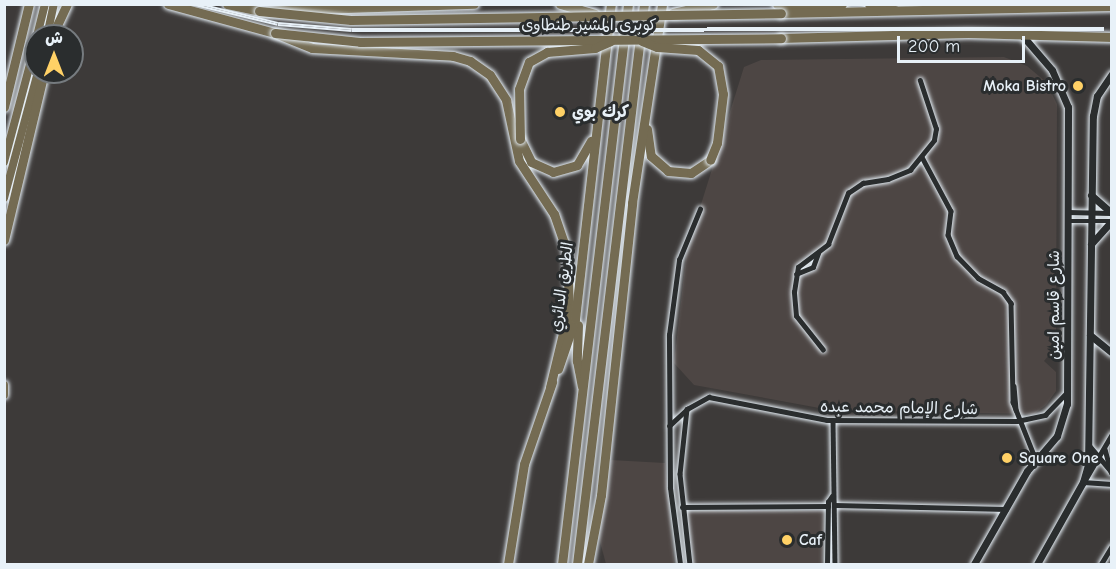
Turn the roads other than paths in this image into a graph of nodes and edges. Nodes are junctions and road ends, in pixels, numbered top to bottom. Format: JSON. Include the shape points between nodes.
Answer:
{"nodes":[{"id":1,"x":29,"y":4,"type":"edge"},
{"id":2,"x":45,"y":4,"type":"edge"},
{"id":3,"x":54,"y":4,"type":"edge"},
{"id":4,"x":168,"y":4,"type":"edge"},
{"id":5,"x":227,"y":4,"type":"edge"},
{"id":6,"x":474,"y":4,"type":"edge"},
{"id":7,"x":560,"y":4,"type":"edge"},
{"id":8,"x":611,"y":4,"type":"edge"},
{"id":9,"x":628,"y":4,"type":"edge"},
{"id":10,"x":644,"y":4,"type":"edge"},
{"id":11,"x":662,"y":4,"type":"edge"},
{"id":12,"x":712,"y":4,"type":"edge"},
{"id":13,"x":777,"y":4,"type":"edge"},
{"id":14,"x":842,"y":4,"type":"edge"},
{"id":15,"x":869,"y":4,"type":"edge"},
{"id":16,"x":66,"y":5,"type":"edge"},
{"id":17,"x":1112,"y":6,"type":"edge"},
{"id":18,"x":985,"y":7,"type":"edge"},
{"id":19,"x":1043,"y":7,"type":"edge"},
{"id":20,"x":259,"y":11,"type":"junction"},
{"id":21,"x":673,"y":13,"type":"junction"},
{"id":22,"x":903,"y":13,"type":"junction"},
{"id":23,"x":595,"y":14,"type":"junction"},
{"id":24,"x":41,"y":24,"type":"edge"},
{"id":25,"x":50,"y":24,"type":"edge"},
{"id":26,"x":57,"y":24,"type":"edge"},
{"id":27,"x":275,"y":33,"type":"junction"},
{"id":28,"x":1021,"y":34,"type":"junction"},
{"id":29,"x":1112,"y":37,"type":"edge"},
{"id":30,"x":613,"y":40,"type":"junction"},
{"id":31,"x":640,"y":40,"type":"junction"},
{"id":32,"x":1112,"y":74,"type":"edge"},
{"id":33,"x":920,"y":81,"type":"dead end"},
{"id":34,"x":7,"y":84,"type":"edge"},
{"id":35,"x":24,"y":84,"type":"edge"},
{"id":36,"x":35,"y":84,"type":"edge"},
{"id":37,"x":41,"y":84,"type":"edge"},
{"id":38,"x":646,"y":105,"type":"junction"},
{"id":39,"x":4,"y":106,"type":"edge"},
{"id":40,"x":599,"y":106,"type":"junction"},
{"id":41,"x":922,"y":157,"type":"junction"},
{"id":42,"x":4,"y":162,"type":"edge"},
{"id":43,"x":1091,"y":195,"type":"junction"},
{"id":44,"x":4,"y":198,"type":"edge"},
{"id":45,"x":700,"y":209,"type":"dead end"},
{"id":46,"x":1068,"y":212,"type":"junction"},
{"id":47,"x":1091,"y":212,"type":"junction"},
{"id":48,"x":1112,"y":213,"type":"edge"},
{"id":49,"x":1068,"y":220,"type":"junction"},
{"id":50,"x":1091,"y":221,"type":"junction"},
{"id":51,"x":1112,"y":221,"type":"edge"},
{"id":52,"x":4,"y":240,"type":"edge"},
{"id":53,"x":1090,"y":244,"type":"junction"},
{"id":54,"x":818,"y":253,"type":"junction"},
{"id":55,"x":796,"y":274,"type":"junction"},
{"id":56,"x":576,"y":305,"type":"junction"},
{"id":57,"x":1090,"y":335,"type":"junction"},
{"id":58,"x":823,"y":350,"type":"dead end"},
{"id":59,"x":1112,"y":353,"type":"edge"},
{"id":60,"x":4,"y":385,"type":"edge"},
{"id":61,"x":550,"y":387,"type":"junction"},
{"id":62,"x":1068,"y":390,"type":"junction"},
{"id":63,"x":584,"y":391,"type":"junction"},
{"id":64,"x":4,"y":395,"type":"edge"},
{"id":65,"x":687,"y":409,"type":"junction"},
{"id":66,"x":833,"y":421,"type":"junction"},
{"id":67,"x":1017,"y":421,"type":"junction"},
{"id":68,"x":669,"y":426,"type":"junction"},
{"id":69,"x":1112,"y":434,"type":"edge"},
{"id":70,"x":1089,"y":444,"type":"junction"},
{"id":71,"x":1104,"y":447,"type":"junction"},
{"id":72,"x":1036,"y":460,"type":"junction"},
{"id":73,"x":1098,"y":460,"type":"junction"},
{"id":74,"x":670,"y":461,"type":"junction"},
{"id":75,"x":681,"y":462,"type":"junction"},
{"id":76,"x":1111,"y":472,"type":"edge"},
{"id":77,"x":1083,"y":482,"type":"junction"},
{"id":78,"x":1112,"y":484,"type":"edge"},
{"id":79,"x":832,"y":496,"type":"junction"},
{"id":80,"x":835,"y":506,"type":"junction"},
{"id":81,"x":682,"y":507,"type":"junction"},
{"id":82,"x":828,"y":507,"type":"junction"},
{"id":83,"x":1006,"y":508,"type":"junction"},
{"id":84,"x":1112,"y":546,"type":"edge"},
{"id":85,"x":1040,"y":562,"type":"edge"},
{"id":86,"x":589,"y":563,"type":"edge"},
{"id":87,"x":508,"y":564,"type":"edge"},
{"id":88,"x":562,"y":564,"type":"edge"},
{"id":89,"x":577,"y":564,"type":"edge"},
{"id":90,"x":680,"y":564,"type":"edge"},
{"id":91,"x":690,"y":564,"type":"edge"},
{"id":92,"x":827,"y":564,"type":"edge"},
{"id":93,"x":835,"y":564,"type":"edge"},
{"id":94,"x":974,"y":564,"type":"edge"},
{"id":95,"x":1101,"y":564,"type":"edge"}],
"edges":[{"from":1,"to":34,"type":"highway"},
{"from":2,"to":24,"type":"main road"},
{"from":3,"to":25,"type":"main road"},
{"from":4,"to":27,"type":"highway"},
{"from":5,"to":20,"type":"highway"},
{"from":6,"to":20,"type":"highway"},
{"from":7,"to":23,"type":"highway"},
{"from":8,"to":40,"type":"highway","name":"الطريق الدائري"},
{"from":9,"to":63,"type":"highway","name":"الطريق الدائري"},
{"from":10,"to":89,"type":"highway"},
{"from":11,"to":38,"type":"highway"},
{"from":12,"to":21,"type":"highway"},
{"from":13,"to":14,"type":"highway"},
{"from":15,"to":22,"type":"highway"},
{"from":16,"to":26,"type":"highway"},
{"from":17,"to":19,"type":"highway"},
{"from":18,"to":19,"type":"highway"},
{"from":18,"to":22,"type":"highway"},
{"from":20,"to":23,"type":"highway","name":"كوبرى المشير طنطاوى","bridge":true,"via":[[351,20]]},
{"from":21,"to":22,"type":"highway","name":"كوبرى المشير طنطاوى","bridge":true},
{"from":21,"to":23,"type":"highway","name":"كوبرى المشير طنطاوى","bridge":true},
{"from":27,"to":30,"type":"highway","name":"كوبرى المشير طنطاوى","bridge":true,"via":[[360,42]]},
{"from":27,"to":61,"type":"highway","via":[[292,43],[332,51],[459,57],[481,67],[498,84],[507,105],[519,161],[554,214],[567,251],[569,308]]},
{"from":28,"to":29,"type":"highway","name":"كوبرى المشير طنطاوى"},
{"from":28,"to":31,"type":"highway","name":"كوبرى المشير طنطاوى","bridge":true},
{"from":28,"to":46,"type":"main road","name":"شارع قاسم امين","via":[[1052,70],[1067,101]]},
{"from":30,"to":31,"type":"highway","name":"كوبرى المشير طنطاوى","bridge":true},
{"from":30,"to":40,"type":"highway","bridge":true,"via":[[595,48],[547,52],[529,62],[519,89],[520,138],[528,158],[537,167],[553,172],[570,169],[588,151]]},
{"from":31,"to":38,"type":"highway","bridge":true,"via":[[657,47],[698,50],[718,66],[723,99],[717,143],[710,160],[686,174],[660,166],[648,147]]},
{"from":32,"to":43,"type":"main road","via":[[1099,92],[1093,111]]},
{"from":33,"to":41,"type":"street","via":[[936,132]]},
{"from":34,"to":39,"type":"highway"},
{"from":35,"to":42,"type":"main road"},
{"from":36,"to":44,"type":"main road"},
{"from":37,"to":52,"type":"highway"},
{"from":38,"to":86,"type":"highway","via":[[601,495]]},
{"from":40,"to":56,"type":"highway","name":"الطريق الدائري"},
{"from":41,"to":54,"type":"street","via":[[904,173],[863,183],[848,193],[829,242]]},
{"from":41,"to":67,"type":"street","via":[[951,211],[948,235],[957,256],[973,274],[1003,292],[1011,303],[1012,383]]},
{"from":43,"to":47,"type":"main road"},
{"from":43,"to":48,"type":"main road"},
{"from":45,"to":68,"type":"street","via":[[675,280],[669,347]]},
{"from":46,"to":47,"type":"street"},
{"from":46,"to":49,"type":"main road","name":"شارع قاسم امين"},
{"from":47,"to":48,"type":"street"},
{"from":47,"to":50,"type":"main road"},
{"from":49,"to":50,"type":"street"},
{"from":49,"to":62,"type":"main road","name":"شارع قاسم امين"},
{"from":50,"to":51,"type":"street"},
{"from":50,"to":53,"type":"main road"},
{"from":51,"to":53,"type":"main road"},
{"from":53,"to":57,"type":"main road"},
{"from":54,"to":55,"type":"street","via":[[802,261]]},
{"from":54,"to":55,"type":"street","via":[[813,267]]},
{"from":55,"to":58,"type":"street","via":[[796,316]]},
{"from":56,"to":61,"type":"highway","name":"الطريق الدائري","via":[[570,342]]},
{"from":56,"to":63,"type":"highway","via":[[578,367]]},
{"from":57,"to":59,"type":"main road"},
{"from":57,"to":70,"type":"main road"},
{"from":60,"to":64,"type":"main road"},
{"from":61,"to":87,"type":"highway","name":"الطريق الدائري","via":[[524,464]]},
{"from":62,"to":67,"type":"street","name":"شارع الإمام محمد عبده","via":[[1045,415]]},
{"from":62,"to":72,"type":"main road","name":"شارع قاسم امين","via":[[1060,430]]},
{"from":63,"to":88,"type":"highway","name":"الطريق الدائري"},
{"from":65,"to":66,"type":"street","name":"شارع الإمام محمد عبده","via":[[703,399],[716,397]]},
{"from":65,"to":68,"type":"street","name":"شارع الإمام محمد عبده"},
{"from":65,"to":75,"type":"street"},
{"from":66,"to":67,"type":"street","name":"شارع الإمام محمد عبده"},
{"from":66,"to":79,"type":"street"},
{"from":67,"to":72,"type":"street","via":[[1032,442]]},
{"from":68,"to":74,"type":"street"},
{"from":69,"to":71,"type":"street"},
{"from":70,"to":73,"type":"street"},
{"from":70,"to":77,"type":"main road"},
{"from":71,"to":73,"type":"street"},
{"from":71,"to":76,"type":"street"},
{"from":72,"to":83,"type":"main road","name":"شارع قاسم امين"},
{"from":73,"to":76,"type":"street"},
{"from":73,"to":77,"type":"street"},
{"from":74,"to":75,"type":"street"},
{"from":74,"to":90,"type":"street"},
{"from":75,"to":81,"type":"street"},
{"from":77,"to":78,"type":"street"},
{"from":77,"to":85,"type":"main road"},
{"from":79,"to":80,"type":"street"},
{"from":79,"to":82,"type":"street"},
{"from":80,"to":83,"type":"street"},
{"from":80,"to":93,"type":"street"},
{"from":81,"to":82,"type":"street"},
{"from":81,"to":91,"type":"street"},
{"from":82,"to":92,"type":"street"},
{"from":83,"to":94,"type":"main road","name":"شارع قاسم امين"},
{"from":84,"to":95,"type":"street"}]}
